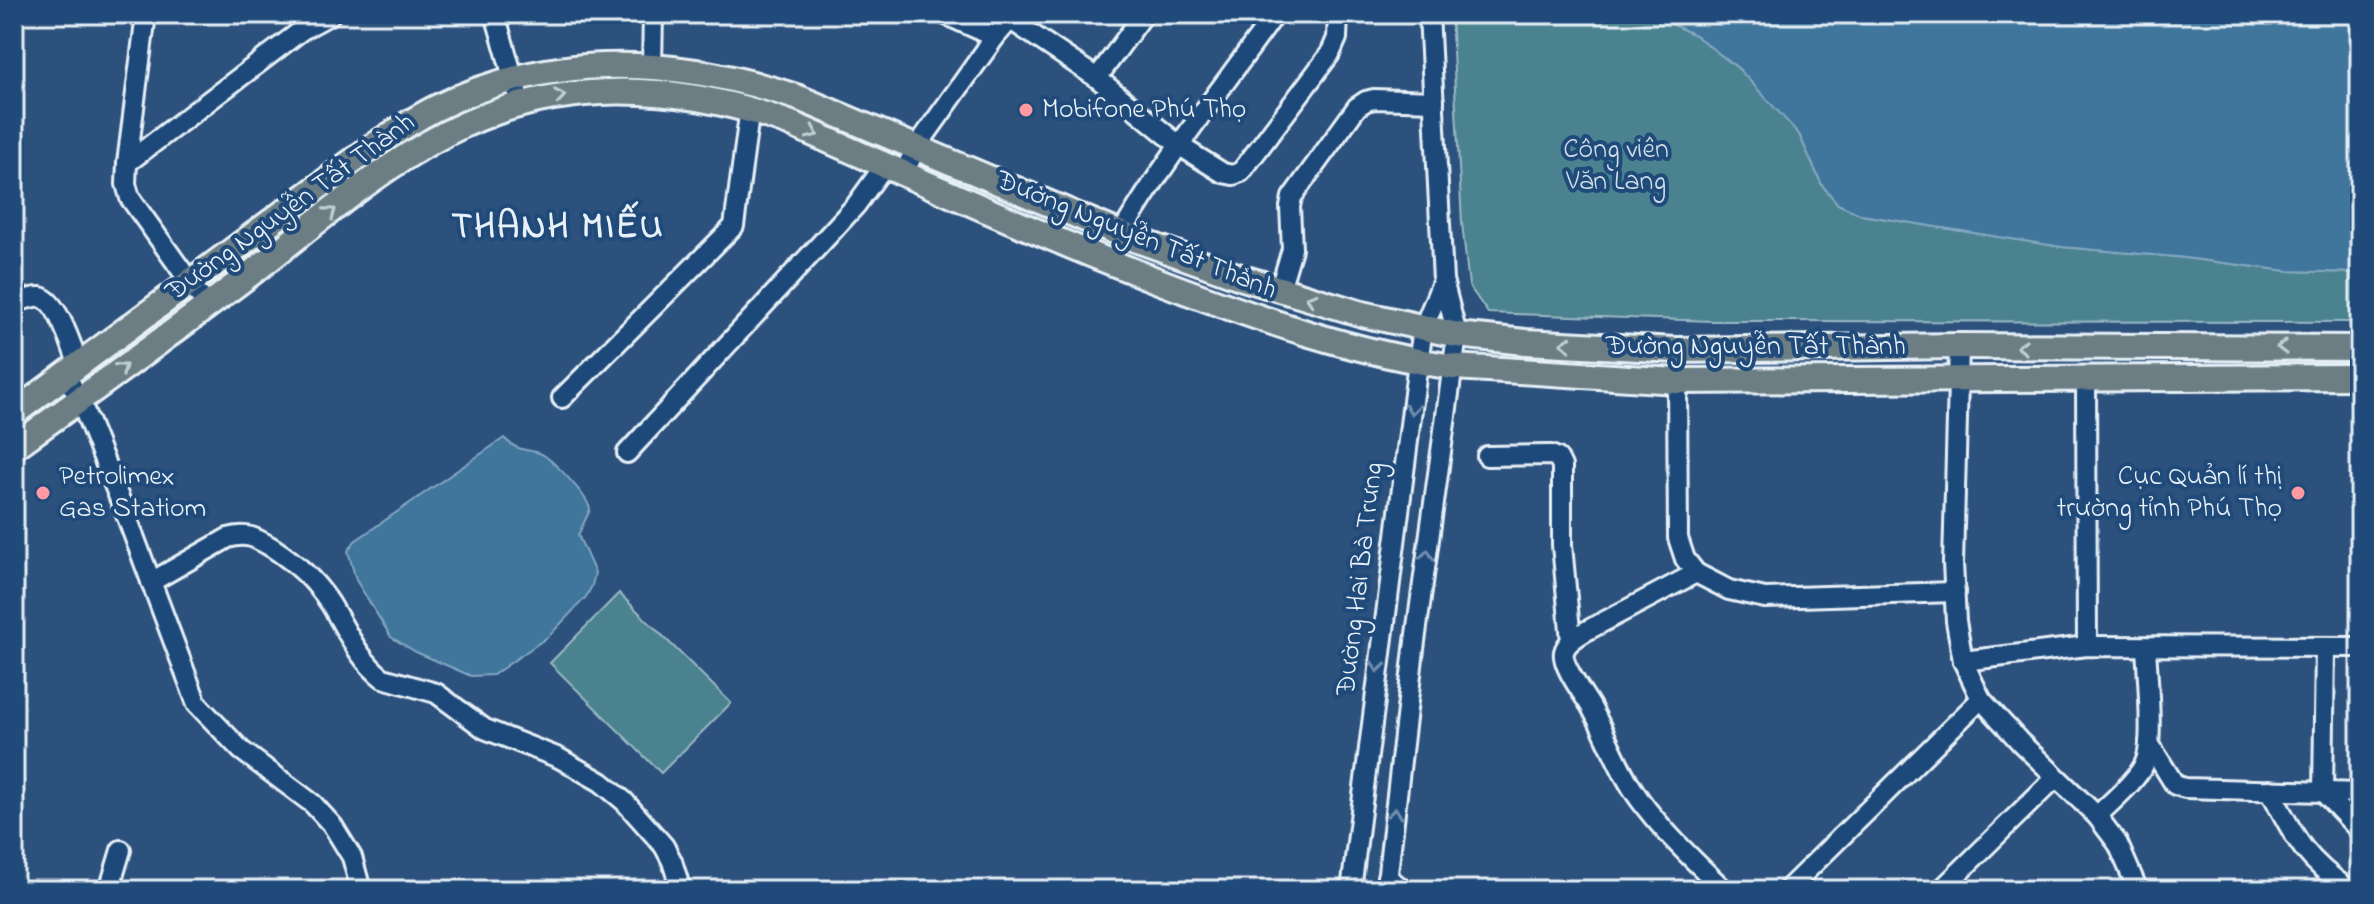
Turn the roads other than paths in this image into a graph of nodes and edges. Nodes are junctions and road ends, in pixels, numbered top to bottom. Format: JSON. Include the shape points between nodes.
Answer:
{"nodes":[{"id":1,"x":146,"y":14,"type":"edge"},
{"id":2,"x":331,"y":14,"type":"edge"},
{"id":3,"x":495,"y":14,"type":"edge"},
{"id":4,"x":653,"y":14,"type":"edge"},
{"id":5,"x":944,"y":14,"type":"edge"},
{"id":6,"x":1144,"y":14,"type":"edge"},
{"id":7,"x":1275,"y":14,"type":"edge"},
{"id":8,"x":1338,"y":14,"type":"edge"},
{"id":9,"x":1429,"y":14,"type":"edge"},
{"id":10,"x":1013,"y":17,"type":"edge"},
{"id":11,"x":995,"y":37,"type":"junction"},
{"id":12,"x":652,"y":66,"type":"junction"},
{"id":13,"x":1097,"y":78,"type":"junction"},
{"id":14,"x":513,"y":79,"type":"junction"},
{"id":15,"x":1434,"y":101,"type":"junction"},
{"id":16,"x":522,"y":105,"type":"junction"},
{"id":17,"x":750,"y":108,"type":"junction"},
{"id":18,"x":1180,"y":146,"type":"junction"},
{"id":19,"x":916,"y":148,"type":"junction"},
{"id":20,"x":127,"y":163,"type":"junction"},
{"id":21,"x":895,"y":169,"type":"junction"},
{"id":22,"x":1121,"y":234,"type":"junction"},
{"id":23,"x":1443,"y":280,"type":"junction"},
{"id":24,"x":193,"y":283,"type":"junction"},
{"id":25,"x":1280,"y":289,"type":"junction"},
{"id":26,"x":14,"y":303,"type":"edge"},
{"id":27,"x":207,"y":306,"type":"junction"},
{"id":28,"x":1423,"y":329,"type":"junction"},
{"id":29,"x":1457,"y":335,"type":"junction"},
{"id":30,"x":1959,"y":346,"type":"junction"},
{"id":31,"x":2360,"y":348,"type":"edge"},
{"id":32,"x":1418,"y":362,"type":"junction"},
{"id":33,"x":1454,"y":367,"type":"junction"},
{"id":34,"x":73,"y":370,"type":"junction"},
{"id":35,"x":2086,"y":377,"type":"junction"},
{"id":36,"x":2360,"y":377,"type":"edge"},
{"id":37,"x":1959,"y":378,"type":"junction"},
{"id":38,"x":1677,"y":381,"type":"junction"},
{"id":39,"x":562,"y":398,"type":"dead end"},
{"id":40,"x":80,"y":400,"type":"junction"},
{"id":41,"x":14,"y":413,"type":"edge"},
{"id":42,"x":14,"y":447,"type":"edge"},
{"id":43,"x":627,"y":453,"type":"dead end"},
{"id":44,"x":1487,"y":456,"type":"dead end"},
{"id":45,"x":1696,"y":573,"type":"junction"},
{"id":46,"x":151,"y":582,"type":"junction"},
{"id":47,"x":1955,"y":592,"type":"junction"},
{"id":48,"x":1571,"y":641,"type":"junction"},
{"id":49,"x":2087,"y":646,"type":"junction"},
{"id":50,"x":2146,"y":647,"type":"junction"},
{"id":51,"x":2325,"y":647,"type":"junction"},
{"id":52,"x":2360,"y":647,"type":"edge"},
{"id":53,"x":1963,"y":661,"type":"junction"},
{"id":54,"x":1981,"y":699,"type":"junction"},
{"id":55,"x":2149,"y":743,"type":"junction"},
{"id":56,"x":2055,"y":778,"type":"junction"},
{"id":57,"x":2270,"y":790,"type":"junction"},
{"id":58,"x":2323,"y":792,"type":"junction"},
{"id":59,"x":2360,"y":793,"type":"edge"},
{"id":60,"x":2097,"y":816,"type":"junction"},
{"id":61,"x":2360,"y":831,"type":"edge"},
{"id":62,"x":121,"y":850,"type":"dead end"},
{"id":63,"x":1386,"y":884,"type":"edge"},
{"id":64,"x":109,"y":890,"type":"edge"},
{"id":65,"x":361,"y":890,"type":"edge"},
{"id":66,"x":681,"y":890,"type":"edge"},
{"id":67,"x":1351,"y":890,"type":"edge"},
{"id":68,"x":1404,"y":890,"type":"edge"},
{"id":69,"x":1724,"y":890,"type":"edge"},
{"id":70,"x":1787,"y":890,"type":"edge"},
{"id":71,"x":1941,"y":890,"type":"edge"},
{"id":72,"x":2138,"y":890,"type":"edge"},
{"id":73,"x":2350,"y":890,"type":"edge"}],
"edges":[{"from":1,"to":20,"type":"street"},
{"from":2,"to":20,"type":"street","via":[[302,30]]},
{"from":3,"to":14,"type":"street"},
{"from":4,"to":12,"type":"street"},
{"from":5,"to":11,"type":"street"},
{"from":6,"to":13,"type":"street"},
{"from":7,"to":18,"type":"street"},
{"from":8,"to":18,"type":"street","via":[[1330,54],[1241,172],[1223,173]]},
{"from":9,"to":15,"type":"street","name":"Đường Hai Bà Trưng"},
{"from":10,"to":11,"type":"street"},
{"from":10,"to":13,"type":"street"},
{"from":11,"to":19,"type":"street"},
{"from":12,"to":14,"type":"main road","name":"Đường Nguyễn Tất Thành","via":[[572,67]]},
{"from":12,"to":19,"type":"main road","name":"Đường Nguyễn Tất Thành","via":[[758,84]]},
{"from":13,"to":18,"type":"street"},
{"from":14,"to":16,"type":"street"},
{"from":14,"to":24,"type":"main road","name":"Đường Nguyễn Tất Thành","via":[[437,108],[373,146]]},
{"from":15,"to":23,"type":"street","name":"Đường Hai Bà Trưng"},
{"from":15,"to":25,"type":"street","via":[[1374,99],[1357,107],[1292,197],[1292,249]]},
{"from":16,"to":17,"type":"main road","name":"Đường Nguyễn Tất Thành","one_way":true,"via":[[571,94],[650,91]]},
{"from":27,"to":16,"type":"main road","name":"Đường Nguyễn Tất Thành","one_way":true,"via":[[400,161],[449,132]]},
{"from":17,"to":21,"type":"main road","name":"Đường Nguyễn Tất Thành","one_way":true},
{"from":17,"to":39,"type":"street","via":[[734,226]]},
{"from":18,"to":22,"type":"street","via":[[1153,179]]},
{"from":19,"to":21,"type":"street"},
{"from":19,"to":22,"type":"main road","name":"Đường Nguyễn Tất Thành"},
{"from":20,"to":24,"type":"street","via":[[130,198]]},
{"from":21,"to":32,"type":"main road","name":"Đường Nguyễn Tất Thành","via":[[1106,261],[1235,310],[1318,338]]},
{"from":21,"to":43,"type":"street"},
{"from":22,"to":25,"type":"main road","name":"Đường Nguyễn Tất Thành"},
{"from":23,"to":28,"type":"street","name":"Đường Hai Bà Trưng"},
{"from":23,"to":29,"type":"street","name":"Đường Hai Bà Trưng"},
{"from":24,"to":27,"type":"street"},
{"from":24,"to":34,"type":"main road","name":"Đường Nguyễn Tất Thành"},
{"from":28,"to":25,"type":"main road","name":"Đường Nguyễn Tất Thành","one_way":true},
{"from":26,"to":34,"type":"street","via":[[39,297],[49,302]]},
{"from":40,"to":27,"type":"main road","name":"Đường Nguyễn Tất Thành","one_way":true},
{"from":28,"to":29,"type":"main road","name":"Đường Nguyễn Tất Thành"},
{"from":28,"to":32,"type":"street","name":"Đường Hai Bà Trưng"},
{"from":30,"to":29,"type":"main road","name":"Đường Nguyễn Tất Thành","one_way":true,"via":[[1676,350]]},
{"from":29,"to":33,"type":"street","name":"Đường Hai Bà Trưng"},
{"from":31,"to":30,"type":"main road","name":"Đường Nguyễn Tất Thành","one_way":true},
{"from":30,"to":37,"type":"street"},
{"from":32,"to":33,"type":"main road","name":"Đường Nguyễn Tất Thành"},
{"from":32,"to":67,"type":"street","name":"Đường Hai Bà Trưng","one_way":true},
{"from":33,"to":38,"type":"main road","name":"Đường Nguyễn Tất Thành"},
{"from":63,"to":33,"type":"street","name":"Đường Hai Bà Trưng","one_way":true},
{"from":34,"to":40,"type":"street"},
{"from":34,"to":41,"type":"main road","name":"Đường Nguyễn Tất Thành"},
{"from":35,"to":36,"type":"main road","name":"Đường Nguyễn Tất Thành"},
{"from":35,"to":37,"type":"main road","name":"Đường Nguyễn Tất Thành"},
{"from":35,"to":49,"type":"street"},
{"from":37,"to":38,"type":"main road","name":"Đường Nguyễn Tất Thành"},
{"from":37,"to":47,"type":"street"},
{"from":38,"to":45,"type":"street","via":[[1678,538]]},
{"from":40,"to":42,"type":"main road","name":"Đường Nguyễn Tất Thành"},
{"from":40,"to":46,"type":"street"},
{"from":44,"to":48,"type":"street","via":[[1551,455],[1562,466],[1562,545]]},
{"from":45,"to":47,"type":"street","via":[[1729,590],[1765,598]]},
{"from":45,"to":48,"type":"street"},
{"from":46,"to":65,"type":"street","via":[[197,704],[241,750],[313,804],[333,826],[352,857]]},
{"from":46,"to":66,"type":"street","via":[[228,538],[253,536],[313,579],[352,642],[383,678],[436,693],[485,729],[559,758],[624,801],[664,846]]},
{"from":47,"to":53,"type":"street"},
{"from":48,"to":69,"type":"street","via":[[1564,652],[1566,664],[1633,789]]},
{"from":49,"to":50,"type":"street"},
{"from":49,"to":53,"type":"street"},
{"from":50,"to":51,"type":"street"},
{"from":50,"to":55,"type":"street"},
{"from":51,"to":52,"type":"street"},
{"from":51,"to":58,"type":"street"},
{"from":53,"to":54,"type":"street"},
{"from":54,"to":56,"type":"street"},
{"from":54,"to":70,"type":"street"},
{"from":55,"to":57,"type":"street","via":[[2175,785]]},
{"from":55,"to":60,"type":"street","via":[[2138,773]]},
{"from":56,"to":60,"type":"street"},
{"from":56,"to":71,"type":"street"},
{"from":57,"to":58,"type":"street"},
{"from":57,"to":73,"type":"street","via":[[2306,854]]},
{"from":58,"to":59,"type":"street"},
{"from":58,"to":61,"type":"street"},
{"from":60,"to":72,"type":"street","via":[[2118,844]]},
{"from":62,"to":64,"type":"street"},
{"from":63,"to":68,"type":"street"}]}
